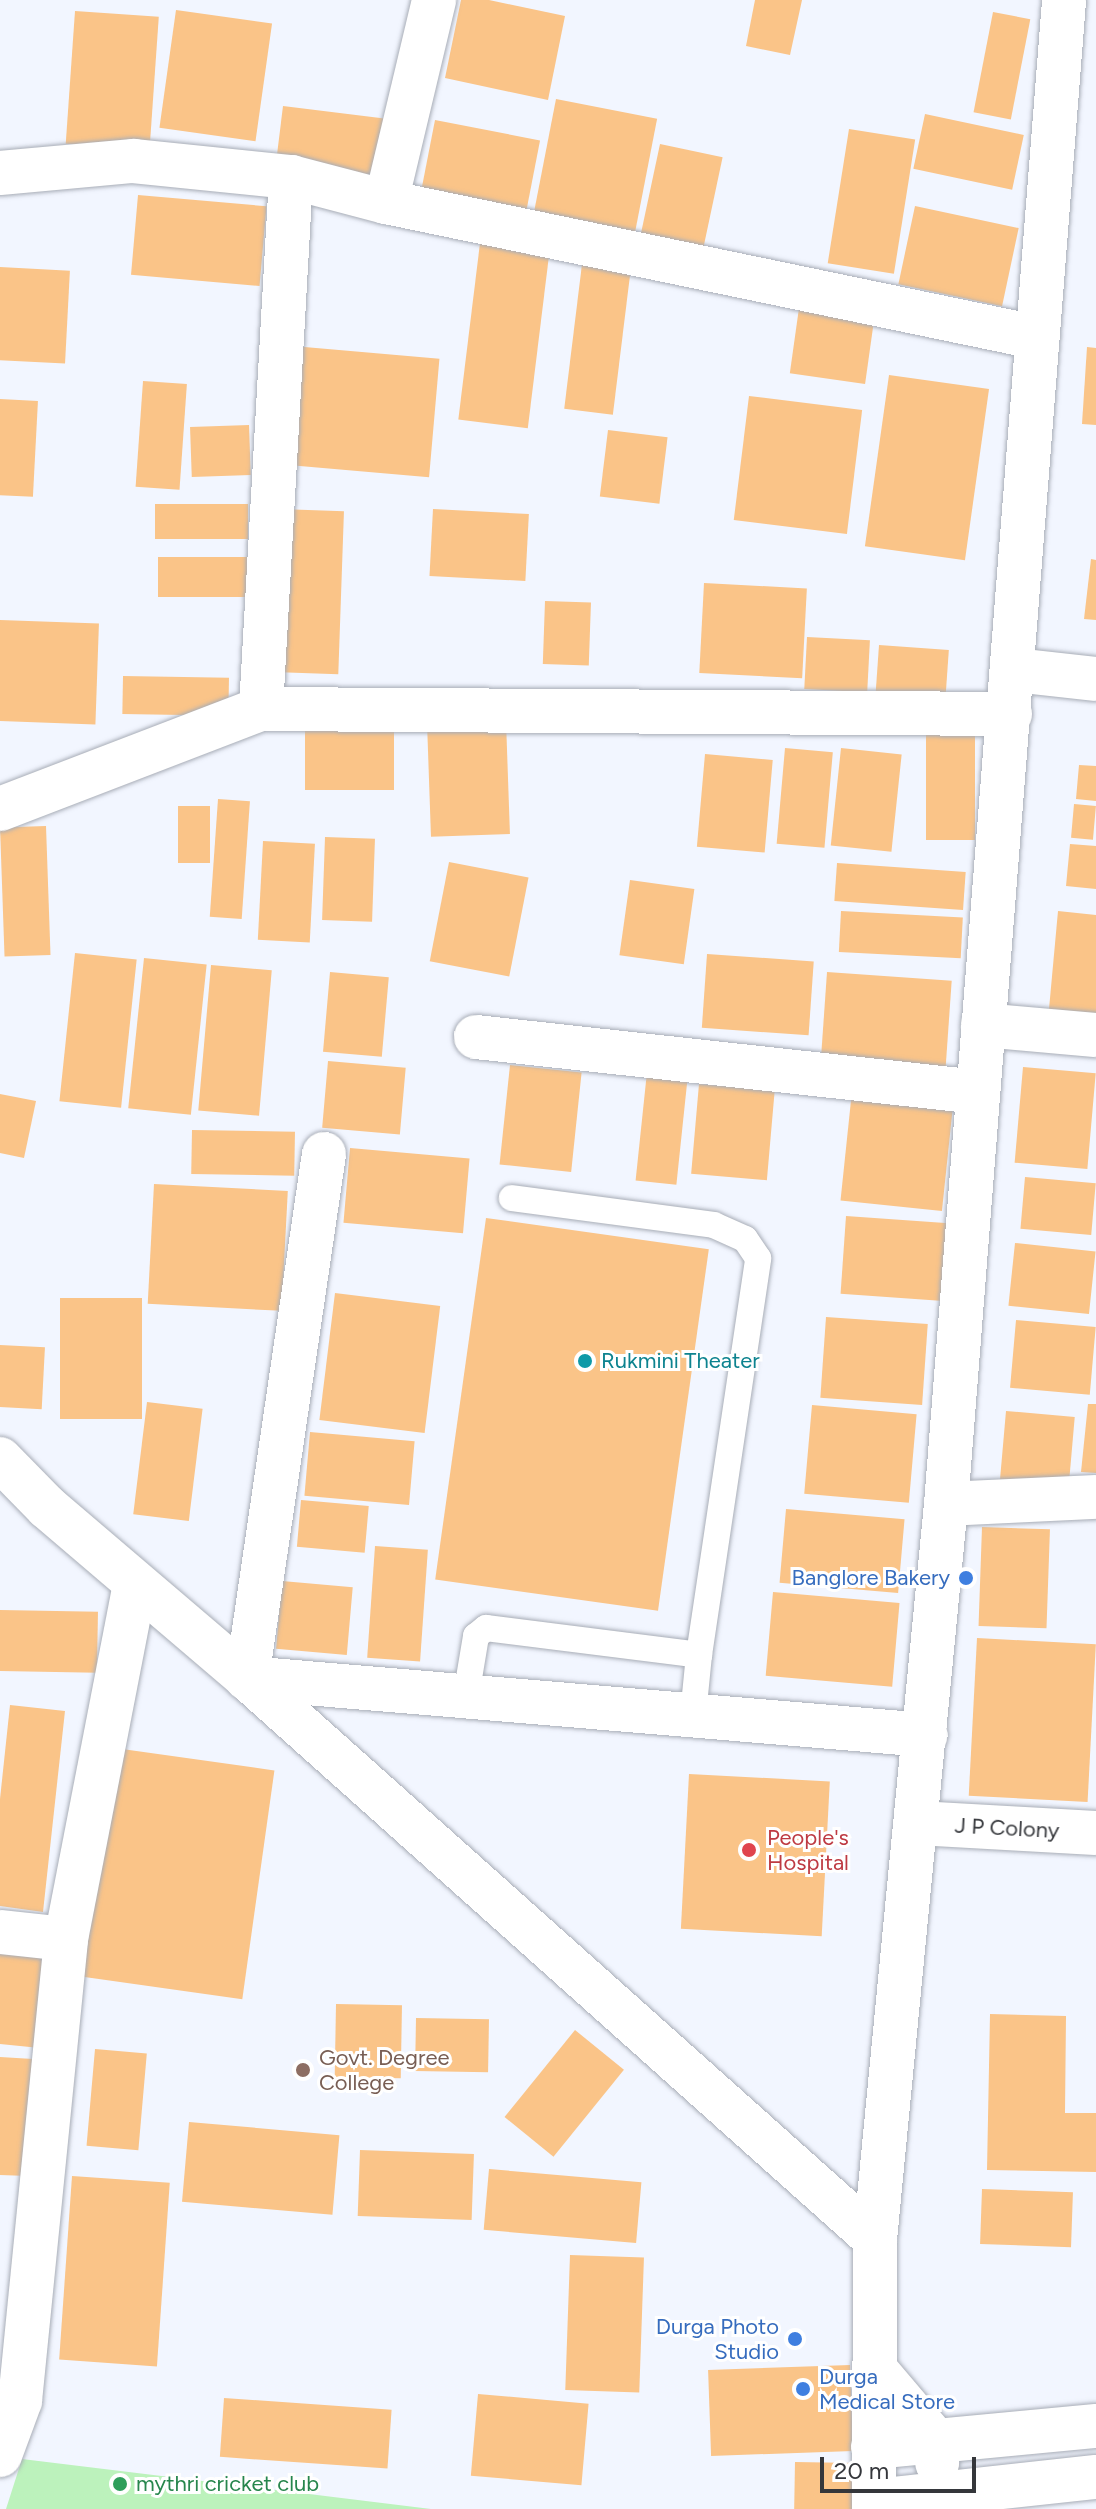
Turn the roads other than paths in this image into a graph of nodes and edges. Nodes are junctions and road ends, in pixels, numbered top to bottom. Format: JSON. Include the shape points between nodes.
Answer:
{"nodes":[{"id":1,"x":434,"y":0,"type":"edge"},
{"id":2,"x":1055,"y":2,"type":"edge"},
{"id":3,"x":0,"y":173,"type":"edge"},
{"id":4,"x":291,"y":177,"type":"junction"},
{"id":5,"x":386,"y":202,"type":"junction"},
{"id":6,"x":1035,"y":337,"type":"junction"},
{"id":7,"x":1015,"y":670,"type":"junction"},
{"id":8,"x":1096,"y":679,"type":"edge"},
{"id":9,"x":261,"y":709,"type":"junction"},
{"id":10,"x":1010,"y":714,"type":"junction"},
{"id":11,"x":0,"y":809,"type":"edge"},
{"id":12,"x":983,"y":1025,"type":"junction"},
{"id":13,"x":1096,"y":1035,"type":"edge"},
{"id":14,"x":476,"y":1037,"type":"dead end"},
{"id":15,"x":978,"y":1092,"type":"junction"},
{"id":16,"x":324,"y":1154,"type":"dead end"},
{"id":17,"x":512,"y":1198,"type":"dead end"},
{"id":18,"x":0,"y":1459,"type":"edge"},
{"id":19,"x":0,"y":1496,"type":"edge"},
{"id":20,"x":1096,"y":1497,"type":"edge"},
{"id":21,"x":946,"y":1504,"type":"junction"},
{"id":22,"x":47,"y":1507,"type":"junction"},
{"id":23,"x":135,"y":1584,"type":"junction"},
{"id":24,"x":699,"y":1655,"type":"junction"},
{"id":25,"x":247,"y":1678,"type":"junction"},
{"id":26,"x":466,"y":1696,"type":"junction"},
{"id":27,"x":693,"y":1715,"type":"junction"},
{"id":28,"x":926,"y":1735,"type":"junction"},
{"id":29,"x":917,"y":1823,"type":"junction"},
{"id":30,"x":1096,"y":1833,"type":"edge"},
{"id":31,"x":0,"y":1932,"type":"edge"},
{"id":32,"x":66,"y":1939,"type":"junction"},
{"id":33,"x":875,"y":2239,"type":"junction"},
{"id":34,"x":874,"y":2368,"type":"junction"},
{"id":35,"x":1096,"y":2426,"type":"edge"},
{"id":36,"x":936,"y":2441,"type":"junction"},
{"id":37,"x":873,"y":2447,"type":"junction"},
{"id":38,"x":0,"y":2455,"type":"edge"},
{"id":39,"x":1096,"y":2477,"type":"edge"},
{"id":40,"x":938,"y":2502,"type":"edge"},
{"id":41,"x":874,"y":2505,"type":"edge"}],
"edges":[{"from":1,"to":5,"type":"street"},
{"from":2,"to":6,"type":"street"},
{"from":3,"to":4,"type":"street","via":[[133,161]]},
{"from":4,"to":5,"type":"street"},
{"from":4,"to":9,"type":"street"},
{"from":5,"to":6,"type":"street"},
{"from":6,"to":7,"type":"street"},
{"from":7,"to":8,"type":"street"},
{"from":7,"to":10,"type":"street"},
{"from":9,"to":10,"type":"street"},
{"from":9,"to":11,"type":"street"},
{"from":10,"to":12,"type":"street"},
{"from":12,"to":13,"type":"street"},
{"from":12,"to":15,"type":"street"},
{"from":14,"to":15,"type":"street"},
{"from":15,"to":21,"type":"street"},
{"from":16,"to":25,"type":"street"},
{"from":17,"to":24,"type":"lane","via":[[714,1225],[745,1239],[758,1258]]},
{"from":18,"to":22,"type":"street"},
{"from":19,"to":22,"type":"street"},
{"from":20,"to":21,"type":"street"},
{"from":21,"to":28,"type":"street"},
{"from":22,"to":23,"type":"street"},
{"from":23,"to":25,"type":"street"},
{"from":23,"to":32,"type":"street"},
{"from":24,"to":26,"type":"lane","via":[[486,1628],[476,1636]]},
{"from":24,"to":27,"type":"lane"},
{"from":25,"to":26,"type":"street"},
{"from":25,"to":33,"type":"street"},
{"from":26,"to":27,"type":"street"},
{"from":27,"to":28,"type":"street"},
{"from":28,"to":29,"type":"street"},
{"from":29,"to":30,"type":"street","name":"J P Colony"},
{"from":29,"to":33,"type":"street"},
{"from":31,"to":32,"type":"street"},
{"from":32,"to":38,"type":"street","via":[[20,2401]]},
{"from":33,"to":34,"type":"street"},
{"from":34,"to":36,"type":"street"},
{"from":34,"to":37,"type":"street"},
{"from":35,"to":36,"type":"street"},
{"from":36,"to":37,"type":"street"},
{"from":36,"to":40,"type":"street"},
{"from":37,"to":41,"type":"street"},
{"from":39,"to":40,"type":"street"},
{"from":40,"to":41,"type":"street"}]}
